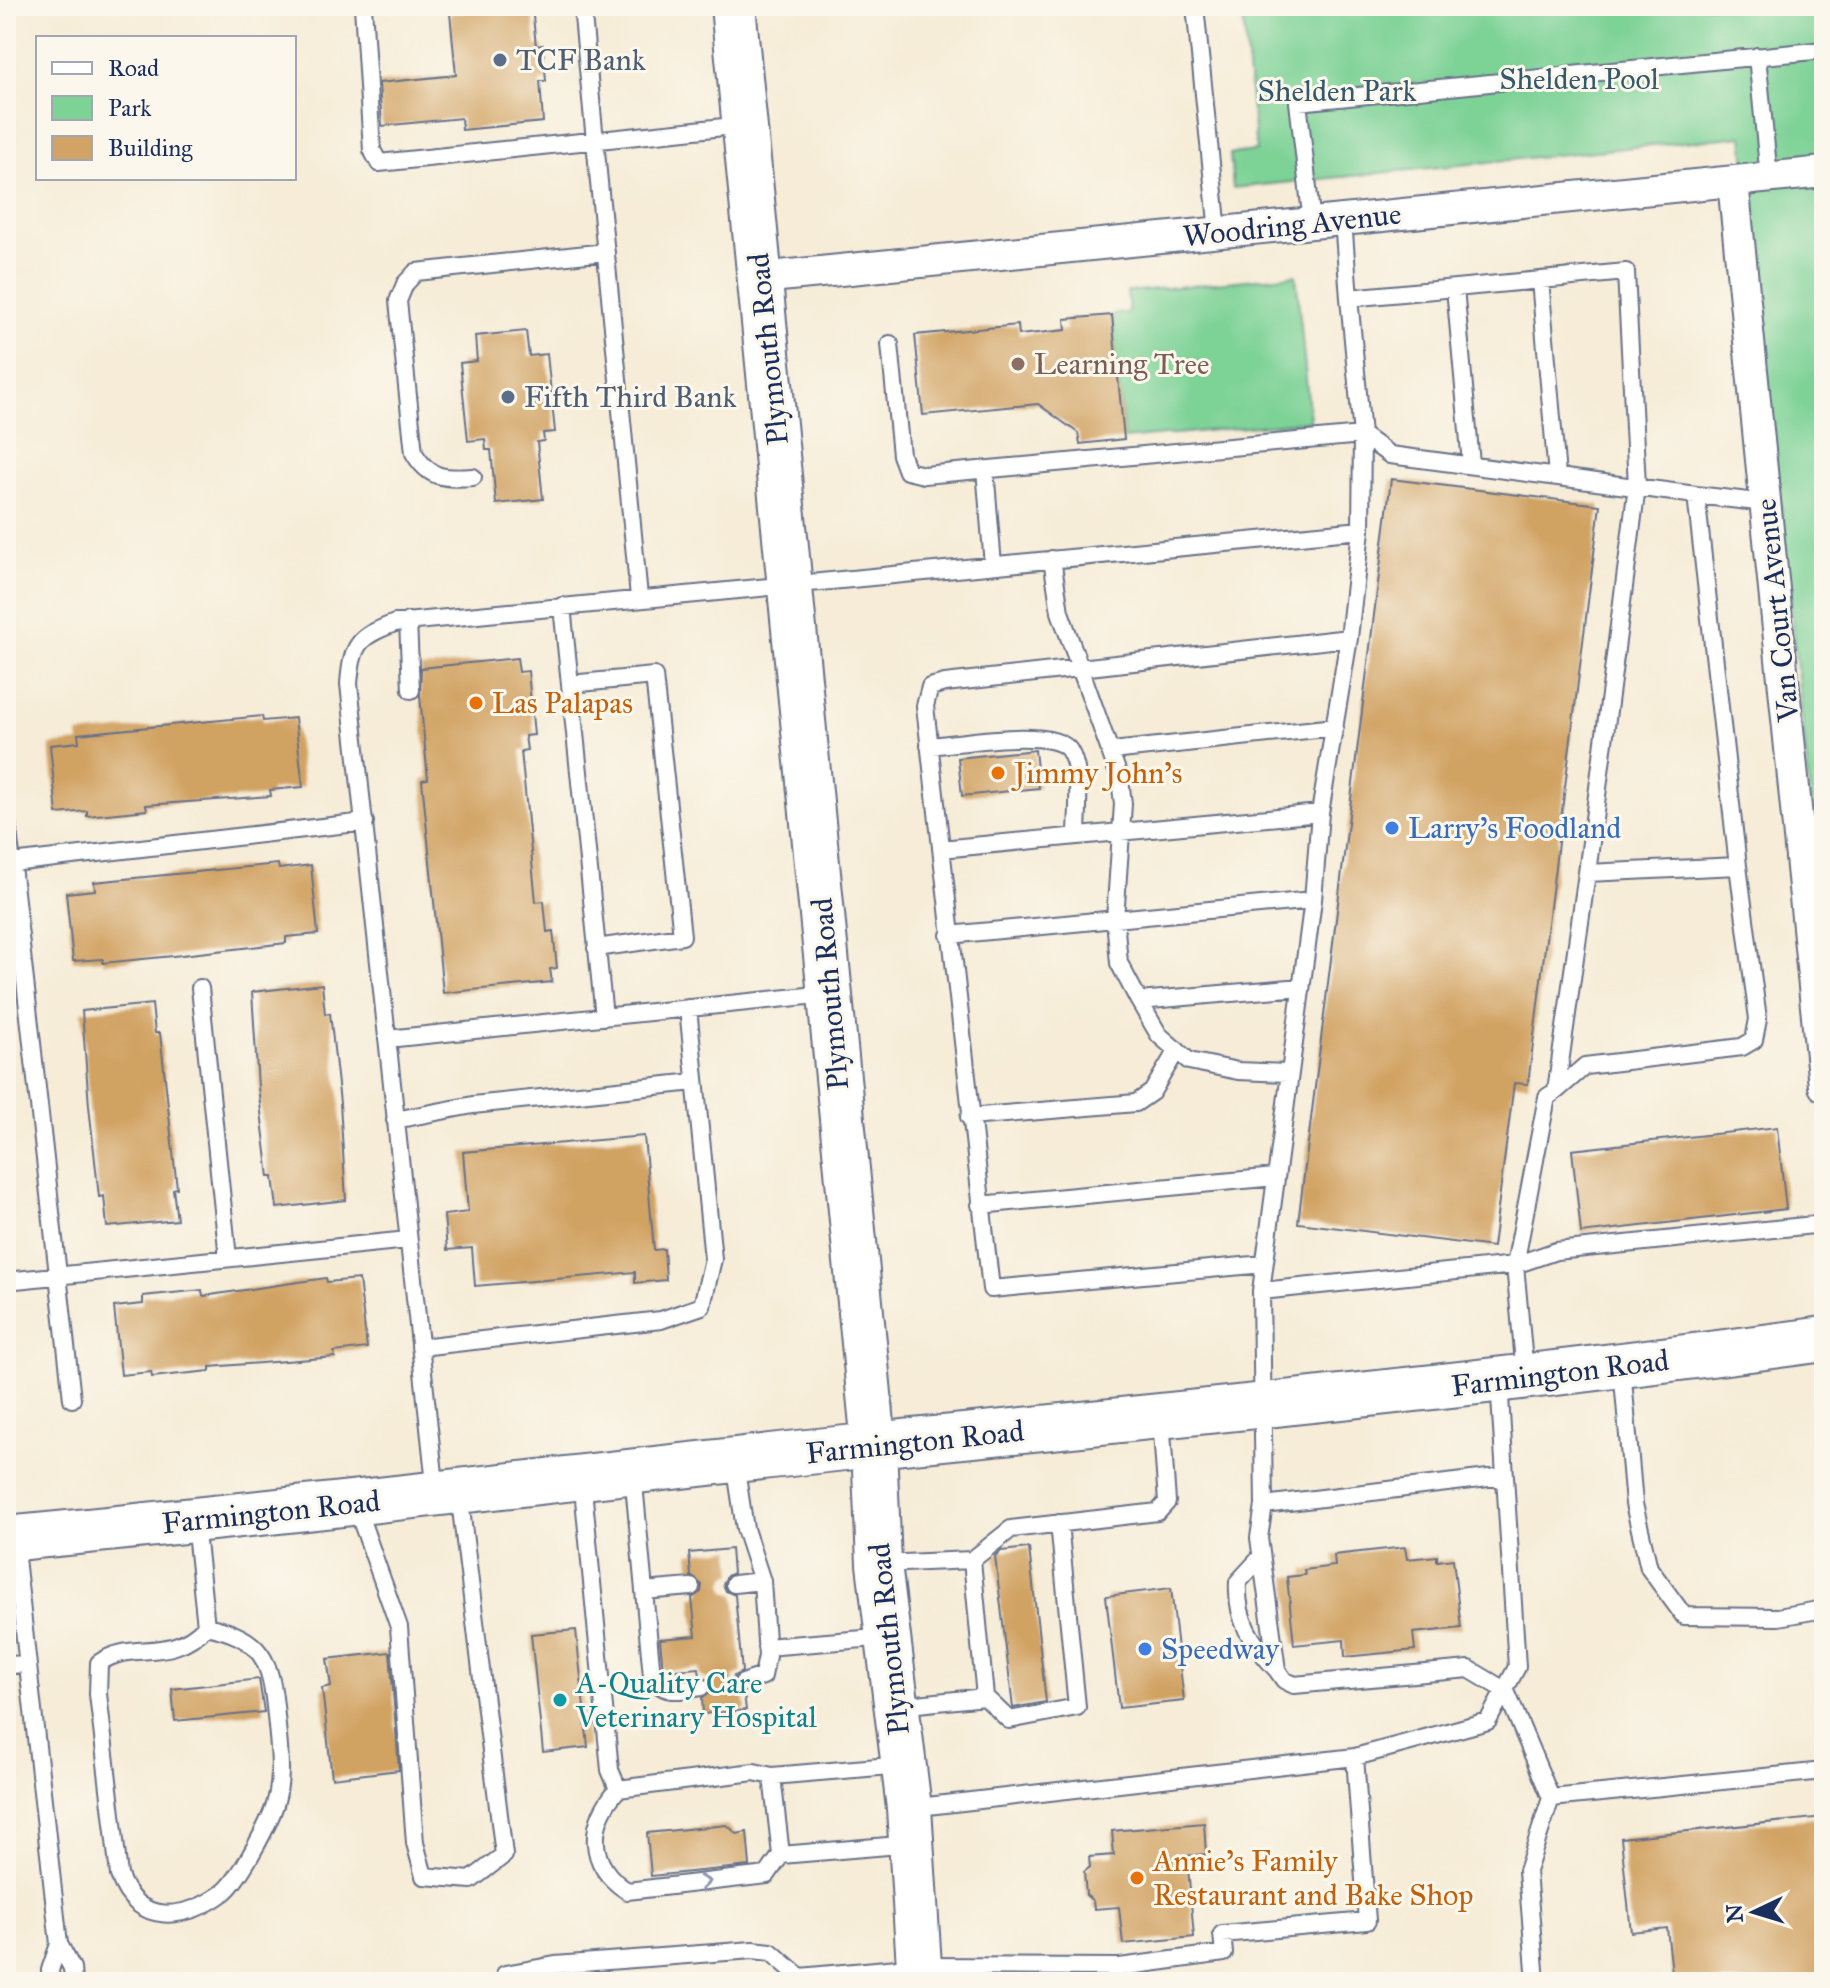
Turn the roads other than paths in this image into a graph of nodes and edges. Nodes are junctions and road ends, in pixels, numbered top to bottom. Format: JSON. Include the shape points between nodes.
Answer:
{"nodes":[{"id":1,"x":363,"y":6,"type":"edge"},
{"id":2,"x":582,"y":6,"type":"edge"},
{"id":3,"x":733,"y":6,"type":"edge"},
{"id":4,"x":1195,"y":6,"type":"edge"},
{"id":5,"x":1824,"y":50,"type":"edge"},
{"id":6,"x":1757,"y":56,"type":"junction"},
{"id":7,"x":745,"y":125,"type":"junction"},
{"id":8,"x":595,"y":140,"type":"junction"},
{"id":9,"x":1824,"y":172,"type":"edge"},
{"id":10,"x":1769,"y":178,"type":"junction"},
{"id":11,"x":1733,"y":182,"type":"junction"},
{"id":12,"x":1343,"y":220,"type":"junction"},
{"id":13,"x":1312,"y":223,"type":"junction"},
{"id":14,"x":1218,"y":232,"type":"junction"},
{"id":15,"x":606,"y":252,"type":"junction"},
{"id":16,"x":760,"y":278,"type":"junction"},
{"id":17,"x":1540,"y":280,"type":"junction"},
{"id":18,"x":1455,"y":288,"type":"junction"},
{"id":19,"x":1349,"y":298,"type":"junction"},
{"id":20,"x":890,"y":344,"type":"dead end"},
{"id":21,"x":1362,"y":435,"type":"junction"},
{"id":22,"x":1471,"y":464,"type":"junction"},
{"id":23,"x":985,"y":469,"type":"junction"},
{"id":24,"x":1557,"y":476,"type":"junction"},
{"id":25,"x":473,"y":477,"type":"dead end"},
{"id":26,"x":1637,"y":486,"type":"junction"},
{"id":27,"x":1696,"y":495,"type":"junction"},
{"id":28,"x":1766,"y":503,"type":"junction"},
{"id":29,"x":1361,"y":530,"type":"junction"},
{"id":30,"x":1052,"y":559,"type":"junction"},
{"id":31,"x":993,"y":565,"type":"junction"},
{"id":32,"x":792,"y":584,"type":"junction"},
{"id":33,"x":639,"y":597,"type":"junction"},
{"id":34,"x":562,"y":606,"type":"junction"},
{"id":35,"x":408,"y":621,"type":"junction"},
{"id":36,"x":1349,"y":638,"type":"junction"},
{"id":37,"x":1078,"y":667,"type":"junction"},
{"id":38,"x":570,"y":684,"type":"junction"},
{"id":39,"x":411,"y":690,"type":"dead end"},
{"id":40,"x":1335,"y":727,"type":"junction"},
{"id":41,"x":929,"y":746,"type":"junction"},
{"id":42,"x":1112,"y":751,"type":"junction"},
{"id":43,"x":6,"y":812,"type":"edge"},
{"id":44,"x":1320,"y":813,"type":"junction"},
{"id":45,"x":365,"y":822,"type":"junction"},
{"id":46,"x":1121,"y":832,"type":"junction"},
{"id":47,"x":1077,"y":836,"type":"junction"},
{"id":48,"x":941,"y":849,"type":"junction"},
{"id":49,"x":12,"y":863,"type":"junction"},
{"id":50,"x":1738,"y":866,"type":"junction"},
{"id":51,"x":1587,"y":873,"type":"junction"},
{"id":52,"x":1313,"y":900,"type":"junction"},
{"id":53,"x":12,"y":905,"type":"edge"},
{"id":54,"x":1816,"y":914,"type":"edge"},
{"id":55,"x":1115,"y":919,"type":"junction"},
{"id":56,"x":949,"y":935,"type":"junction"},
{"id":57,"x":596,"y":948,"type":"junction"},
{"id":58,"x":1301,"y":987,"type":"junction"},
{"id":59,"x":200,"y":988,"type":"dead end"},
{"id":60,"x":830,"y":994,"type":"junction"},
{"id":61,"x":1139,"y":1001,"type":"junction"},
{"id":62,"x":688,"y":1008,"type":"junction"},
{"id":63,"x":604,"y":1017,"type":"junction"},
{"id":64,"x":387,"y":1039,"type":"junction"},
{"id":65,"x":1177,"y":1050,"type":"junction"},
{"id":66,"x":1288,"y":1073,"type":"junction"},
{"id":67,"x":695,"y":1082,"type":"junction"},
{"id":68,"x":1824,"y":1086,"type":"edge"},
{"id":69,"x":1556,"y":1091,"type":"junction"},
{"id":70,"x":969,"y":1117,"type":"junction"},
{"id":71,"x":395,"y":1120,"type":"junction"},
{"id":72,"x":1275,"y":1177,"type":"junction"},
{"id":73,"x":980,"y":1205,"type":"junction"},
{"id":74,"x":1824,"y":1224,"type":"edge"},
{"id":75,"x":408,"y":1240,"type":"junction"},
{"id":76,"x":228,"y":1258,"type":"junction"},
{"id":77,"x":1264,"y":1264,"type":"junction"},
{"id":78,"x":1515,"y":1265,"type":"junction"},
{"id":79,"x":61,"y":1275,"type":"junction"},
{"id":80,"x":6,"y":1281,"type":"edge"},
{"id":81,"x":1261,"y":1291,"type":"junction"},
{"id":82,"x":1824,"y":1339,"type":"edge"},
{"id":83,"x":420,"y":1347,"type":"junction"},
{"id":84,"x":1622,"y":1367,"type":"junction"},
{"id":85,"x":1512,"y":1379,"type":"junction"},
{"id":86,"x":72,"y":1399,"type":"dead end"},
{"id":87,"x":1260,"y":1407,"type":"junction"},
{"id":88,"x":1161,"y":1418,"type":"junction"},
{"id":89,"x":874,"y":1445,"type":"junction"},
{"id":90,"x":735,"y":1460,"type":"junction"},
{"id":91,"x":633,"y":1472,"type":"junction"},
{"id":92,"x":1505,"y":1476,"type":"junction"},
{"id":93,"x":582,"y":1478,"type":"junction"},
{"id":94,"x":447,"y":1493,"type":"junction"},
{"id":95,"x":355,"y":1503,"type":"junction"},
{"id":96,"x":1264,"y":1505,"type":"junction"},
{"id":97,"x":195,"y":1521,"type":"junction"},
{"id":98,"x":1059,"y":1523,"type":"junction"},
{"id":99,"x":10,"y":1539,"type":"edge"},
{"id":100,"x":1261,"y":1557,"type":"junction"},
{"id":101,"x":972,"y":1560,"type":"junction"},
{"id":102,"x":879,"y":1564,"type":"junction"},
{"id":103,"x":762,"y":1581,"type":"junction"},
{"id":104,"x":734,"y":1584,"type":"dead end"},
{"id":105,"x":691,"y":1587,"type":"dead end"},
{"id":106,"x":644,"y":1591,"type":"junction"},
{"id":107,"x":1824,"y":1609,"type":"edge"},
{"id":108,"x":206,"y":1626,"type":"junction"},
{"id":109,"x":888,"y":1637,"type":"junction"},
{"id":110,"x":766,"y":1647,"type":"junction"},
{"id":111,"x":27,"y":1663,"type":"junction"},
{"id":112,"x":6,"y":1666,"type":"edge"},
{"id":113,"x":1277,"y":1670,"type":"junction"},
{"id":114,"x":743,"y":1683,"type":"dead end"},
{"id":115,"x":701,"y":1687,"type":"dead end"},
{"id":116,"x":1506,"y":1691,"type":"junction"},
{"id":117,"x":985,"y":1697,"type":"junction"},
{"id":118,"x":896,"y":1706,"type":"junction"},
{"id":119,"x":1355,"y":1757,"type":"junction"},
{"id":120,"x":903,"y":1764,"type":"junction"},
{"id":121,"x":1824,"y":1771,"type":"edge"},
{"id":122,"x":772,"y":1776,"type":"junction"},
{"id":123,"x":618,"y":1789,"type":"junction"},
{"id":124,"x":1551,"y":1798,"type":"junction"},
{"id":125,"x":910,"y":1826,"type":"junction"},
{"id":126,"x":781,"y":1855,"type":"junction"},
{"id":127,"x":59,"y":1944,"type":"junction"},
{"id":128,"x":920,"y":1974,"type":"edge"},
{"id":129,"x":799,"y":1980,"type":"edge"},
{"id":130,"x":51,"y":1982,"type":"edge"},
{"id":131,"x":73,"y":1982,"type":"edge"},
{"id":132,"x":505,"y":1982,"type":"edge"},
{"id":133,"x":1536,"y":1982,"type":"edge"}],
"edges":[{"from":1,"to":8,"type":"lane","via":[[372,150],[379,163]]},
{"from":2,"to":8,"type":"lane"},
{"from":3,"to":7,"type":"main road","name":"Plymouth Road"},
{"from":4,"to":14,"type":"lane"},
{"from":5,"to":6,"type":"lane"},
{"from":6,"to":10,"type":"lane"},
{"from":6,"to":13,"type":"lane","via":[[1298,102]]},
{"from":7,"to":8,"type":"lane"},
{"from":7,"to":16,"type":"main road","name":"Plymouth Road"},
{"from":8,"to":15,"type":"lane"},
{"from":9,"to":10,"type":"street","name":"Woodring Avenue"},
{"from":10,"to":11,"type":"street","name":"Woodring Avenue"},
{"from":11,"to":12,"type":"street","name":"Woodring Avenue"},
{"from":11,"to":28,"type":"street","name":"Van Court Avenue"},
{"from":12,"to":13,"type":"street","name":"Woodring Avenue"},
{"from":12,"to":19,"type":"lane"},
{"from":13,"to":14,"type":"street","name":"Woodring Avenue"},
{"from":14,"to":16,"type":"street","name":"Woodring Avenue"},
{"from":15,"to":25,"type":"lane","via":[[416,272],[405,284],[398,301],[414,453],[435,477]]},
{"from":15,"to":33,"type":"lane"},
{"from":16,"to":32,"type":"main road","name":"Plymouth Road"},
{"from":17,"to":18,"type":"lane"},
{"from":17,"to":24,"type":"lane"},
{"from":17,"to":26,"type":"lane","via":[[1626,272]]},
{"from":18,"to":19,"type":"lane"},
{"from":18,"to":22,"type":"lane"},
{"from":19,"to":21,"type":"lane"},
{"from":20,"to":23,"type":"lane","via":[[907,471],[924,475]]},
{"from":21,"to":22,"type":"lane","via":[[1390,455]]},
{"from":21,"to":23,"type":"lane"},
{"from":21,"to":29,"type":"lane"},
{"from":22,"to":24,"type":"lane"},
{"from":23,"to":31,"type":"lane"},
{"from":24,"to":26,"type":"lane"},
{"from":26,"to":27,"type":"lane"},
{"from":26,"to":51,"type":"lane"},
{"from":27,"to":28,"type":"lane"},
{"from":27,"to":50,"type":"lane"},
{"from":28,"to":54,"type":"street","name":"Van Court Avenue"},
{"from":29,"to":30,"type":"lane"},
{"from":29,"to":36,"type":"lane"},
{"from":30,"to":31,"type":"lane"},
{"from":30,"to":37,"type":"lane","via":[[1060,612]]},
{"from":31,"to":32,"type":"lane"},
{"from":32,"to":33,"type":"lane"},
{"from":32,"to":60,"type":"main road","name":"Plymouth Road"},
{"from":33,"to":34,"type":"lane"},
{"from":34,"to":35,"type":"lane"},
{"from":34,"to":38,"type":"lane"},
{"from":35,"to":39,"type":"lane"},
{"from":35,"to":45,"type":"lane","via":[[365,634],[351,655],[349,684]]},
{"from":36,"to":37,"type":"lane"},
{"from":36,"to":40,"type":"lane"},
{"from":37,"to":41,"type":"lane","via":[[930,687],[925,706]]},
{"from":37,"to":42,"type":"lane"},
{"from":38,"to":57,"type":"lane"},
{"from":38,"to":57,"type":"lane","via":[[654,676],[682,936]]},
{"from":40,"to":42,"type":"lane"},
{"from":40,"to":44,"type":"lane"},
{"from":41,"to":47,"type":"lane","via":[[1059,739],[1070,751],[1078,781]]},
{"from":41,"to":48,"type":"lane"},
{"from":42,"to":46,"type":"lane","via":[[1123,804]]},
{"from":43,"to":49,"type":"lane"},
{"from":44,"to":46,"type":"lane"},
{"from":44,"to":52,"type":"lane"},
{"from":45,"to":49,"type":"lane"},
{"from":45,"to":64,"type":"lane"},
{"from":46,"to":47,"type":"lane"},
{"from":46,"to":55,"type":"lane"},
{"from":47,"to":48,"type":"lane"},
{"from":48,"to":56,"type":"lane"},
{"from":49,"to":53,"type":"lane"},
{"from":50,"to":51,"type":"lane"},
{"from":50,"to":69,"type":"lane","via":[[1758,1019],[1754,1040],[1742,1047],[1585,1066]]},
{"from":51,"to":69,"type":"lane"},
{"from":52,"to":55,"type":"lane"},
{"from":52,"to":58,"type":"lane"},
{"from":53,"to":79,"type":"lane"},
{"from":54,"to":68,"type":"street","name":"Van Court Avenue"},
{"from":55,"to":56,"type":"lane"},
{"from":55,"to":61,"type":"lane","via":[[1119,963]]},
{"from":56,"to":70,"type":"lane"},
{"from":57,"to":63,"type":"lane"},
{"from":58,"to":61,"type":"lane"},
{"from":58,"to":66,"type":"lane"},
{"from":59,"to":76,"type":"lane"},
{"from":60,"to":62,"type":"lane"},
{"from":60,"to":89,"type":"main road","name":"Plymouth Road"},
{"from":61,"to":65,"type":"lane","via":[[1159,1035]]},
{"from":62,"to":63,"type":"lane"},
{"from":62,"to":67,"type":"lane"},
{"from":63,"to":64,"type":"lane"},
{"from":64,"to":71,"type":"lane"},
{"from":65,"to":66,"type":"lane","via":[[1189,1061],[1238,1071]]},
{"from":65,"to":70,"type":"lane","via":[[1152,1092],[1136,1103]]},
{"from":66,"to":72,"type":"lane"},
{"from":67,"to":71,"type":"lane","via":[[473,1105]]},
{"from":67,"to":83,"type":"lane","via":[[713,1259],[702,1306],[661,1320]]},
{"from":69,"to":78,"type":"lane","via":[[1547,1097]]},
{"from":70,"to":73,"type":"lane"},
{"from":71,"to":75,"type":"lane"},
{"from":72,"to":73,"type":"lane"},
{"from":72,"to":77,"type":"lane"},
{"from":73,"to":77,"type":"lane","via":[[991,1289]]},
{"from":74,"to":78,"type":"lane","via":[[1556,1251]]},
{"from":75,"to":76,"type":"lane"},
{"from":75,"to":83,"type":"lane"},
{"from":76,"to":79,"type":"lane"},
{"from":77,"to":81,"type":"lane"},
{"from":78,"to":81,"type":"lane"},
{"from":78,"to":85,"type":"lane"},
{"from":79,"to":80,"type":"lane"},
{"from":79,"to":86,"type":"lane"},
{"from":81,"to":87,"type":"lane"},
{"from":82,"to":84,"type":"main road","name":"Farmington Road"},
{"from":83,"to":94,"type":"lane"},
{"from":84,"to":85,"type":"main road","name":"Farmington Road"},
{"from":84,"to":107,"type":"lane","via":[[1634,1504],[1649,1568],[1684,1616],[1778,1617]]},
{"from":85,"to":87,"type":"main road","name":"Farmington Road"},
{"from":85,"to":92,"type":"lane"},
{"from":87,"to":88,"type":"main road","name":"Farmington Road"},
{"from":87,"to":96,"type":"lane"},
{"from":88,"to":89,"type":"main road","name":"Farmington Road"},
{"from":88,"to":98,"type":"lane","via":[[1167,1502],[1163,1507],[1158,1512]]},
{"from":89,"to":90,"type":"main road","name":"Farmington Road"},
{"from":89,"to":102,"type":"main road","name":"Plymouth Road"},
{"from":90,"to":91,"type":"main road","name":"Farmington Road"},
{"from":90,"to":103,"type":"lane","via":[[745,1529]]},
{"from":91,"to":93,"type":"main road","name":"Farmington Road"},
{"from":91,"to":106,"type":"lane"},
{"from":92,"to":96,"type":"lane"},
{"from":92,"to":116,"type":"lane","via":[[1517,1667]]},
{"from":93,"to":94,"type":"main road","name":"Farmington Road"},
{"from":93,"to":123,"type":"lane","via":[[610,1770]]},
{"from":94,"to":95,"type":"main road","name":"Farmington Road"},
{"from":94,"to":95,"type":"lane","via":[[504,1855],[471,1880],[424,1876],[415,1843],[399,1627]]},
{"from":95,"to":97,"type":"main road","name":"Farmington Road"},
{"from":96,"to":100,"type":"lane"},
{"from":97,"to":99,"type":"main road","name":"Farmington Road"},
{"from":97,"to":108,"type":"lane"},
{"from":98,"to":101,"type":"lane","via":[[1011,1529]]},
{"from":98,"to":117,"type":"lane","via":[[1077,1707],[1009,1720]]},
{"from":99,"to":111,"type":"lane"},
{"from":100,"to":113,"type":"lane"},
{"from":100,"to":113,"type":"lane","via":[[1238,1582],[1237,1606],[1244,1630]]},
{"from":101,"to":102,"type":"lane"},
{"from":101,"to":117,"type":"lane"},
{"from":102,"to":109,"type":"main road","name":"Plymouth Road"},
{"from":103,"to":104,"type":"lane"},
{"from":103,"to":110,"type":"lane"},
{"from":105,"to":106,"type":"lane"},
{"from":106,"to":115,"type":"lane","via":[[652,1676],[658,1687]]},
{"from":108,"to":108,"type":"lane","via":[[172,1649],[123,1654],[99,1663],[119,1875],[125,1893],[146,1911],[192,1910],[226,1891],[261,1835],[279,1788],[274,1689],[264,1657],[234,1632]]},
{"from":109,"to":110,"type":"lane"},
{"from":109,"to":118,"type":"main road","name":"Plymouth Road"},
{"from":110,"to":114,"type":"lane","via":[[763,1676]]},
{"from":111,"to":112,"type":"lane"},
{"from":111,"to":127,"type":"lane"},
{"from":113,"to":116,"type":"lane","via":[[1294,1685],[1469,1669]]},
{"from":116,"to":119,"type":"lane","via":[[1488,1721]]},
{"from":116,"to":124,"type":"lane"},
{"from":117,"to":118,"type":"lane"},
{"from":118,"to":120,"type":"main road","name":"Plymouth Road"},
{"from":119,"to":125,"type":"lane"},
{"from":119,"to":128,"type":"lane","via":[[1367,1921],[1222,1934],[1224,1953],[1120,1967]]},
{"from":120,"to":122,"type":"lane"},
{"from":120,"to":125,"type":"main road","name":"Plymouth Road"},
{"from":121,"to":124,"type":"lane"},
{"from":122,"to":123,"type":"lane","via":[[754,1772]]},
{"from":122,"to":126,"type":"lane"},
{"from":123,"to":126,"type":"lane","one_way":true,"via":[[602,1807],[595,1837],[598,1857],[611,1880],[627,1891],[767,1875]]},
{"from":124,"to":133,"type":"lane","via":[[1527,1871]]},
{"from":125,"to":126,"type":"lane"},
{"from":125,"to":128,"type":"main road","name":"Plymouth Road"},
{"from":127,"to":130,"type":"lane"},
{"from":127,"to":131,"type":"lane"},
{"from":128,"to":129,"type":"lane"},
{"from":129,"to":132,"type":"lane","via":[[771,1952],[753,1950],[555,1965],[505,1974]]}]}
